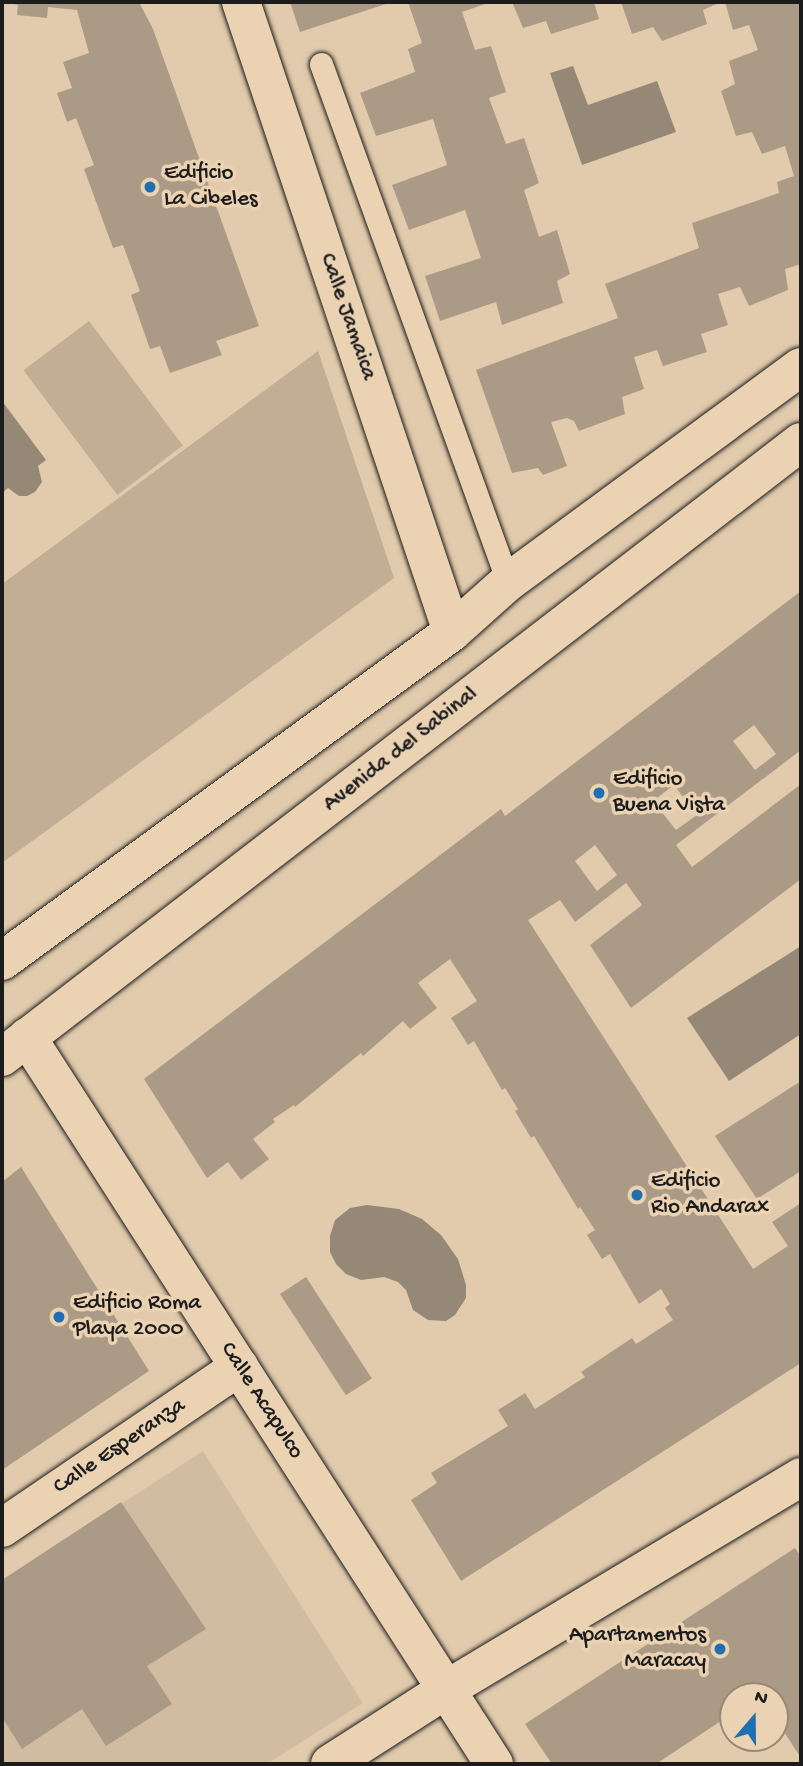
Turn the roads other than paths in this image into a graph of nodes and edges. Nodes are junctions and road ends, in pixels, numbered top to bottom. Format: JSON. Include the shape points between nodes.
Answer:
{"nodes":[{"id":1,"x":241,"y":2,"type":"edge"},
{"id":2,"x":321,"y":64,"type":"dead end"},
{"id":3,"x":801,"y":367,"type":"edge"},
{"id":4,"x":801,"y":442,"type":"edge"},
{"id":5,"x":508,"y":582,"type":"junction"},
{"id":6,"x":452,"y":632,"type":"junction"},
{"id":7,"x":5,"y":952,"type":"edge"},
{"id":8,"x":14,"y":1047,"type":"edge"},
{"id":9,"x":239,"y":1367,"type":"junction"},
{"id":10,"x":801,"y":1477,"type":"edge"},
{"id":11,"x":2,"y":1528,"type":"edge"},
{"id":12,"x":447,"y":1689,"type":"junction"},
{"id":13,"x":330,"y":1764,"type":"edge"},
{"id":14,"x":494,"y":1764,"type":"edge"}],
"edges":[{"from":1,"to":6,"type":"street","name":"Calle Jamaica"},
{"from":2,"to":5,"type":"lane"},
{"from":3,"to":5,"type":"street"},
{"from":4,"to":8,"type":"street","name":"Avenida del Sabinal"},
{"from":5,"to":6,"type":"street"},
{"from":6,"to":7,"type":"street"},
{"from":8,"to":9,"type":"street","name":"Calle Acapulco"},
{"from":9,"to":11,"type":"street","name":"Calle Esperanza"},
{"from":9,"to":12,"type":"street","name":"Calle Acapulco"},
{"from":10,"to":12,"type":"street"},
{"from":12,"to":13,"type":"street"},
{"from":12,"to":14,"type":"street","name":"Calle Acapulco"}]}
